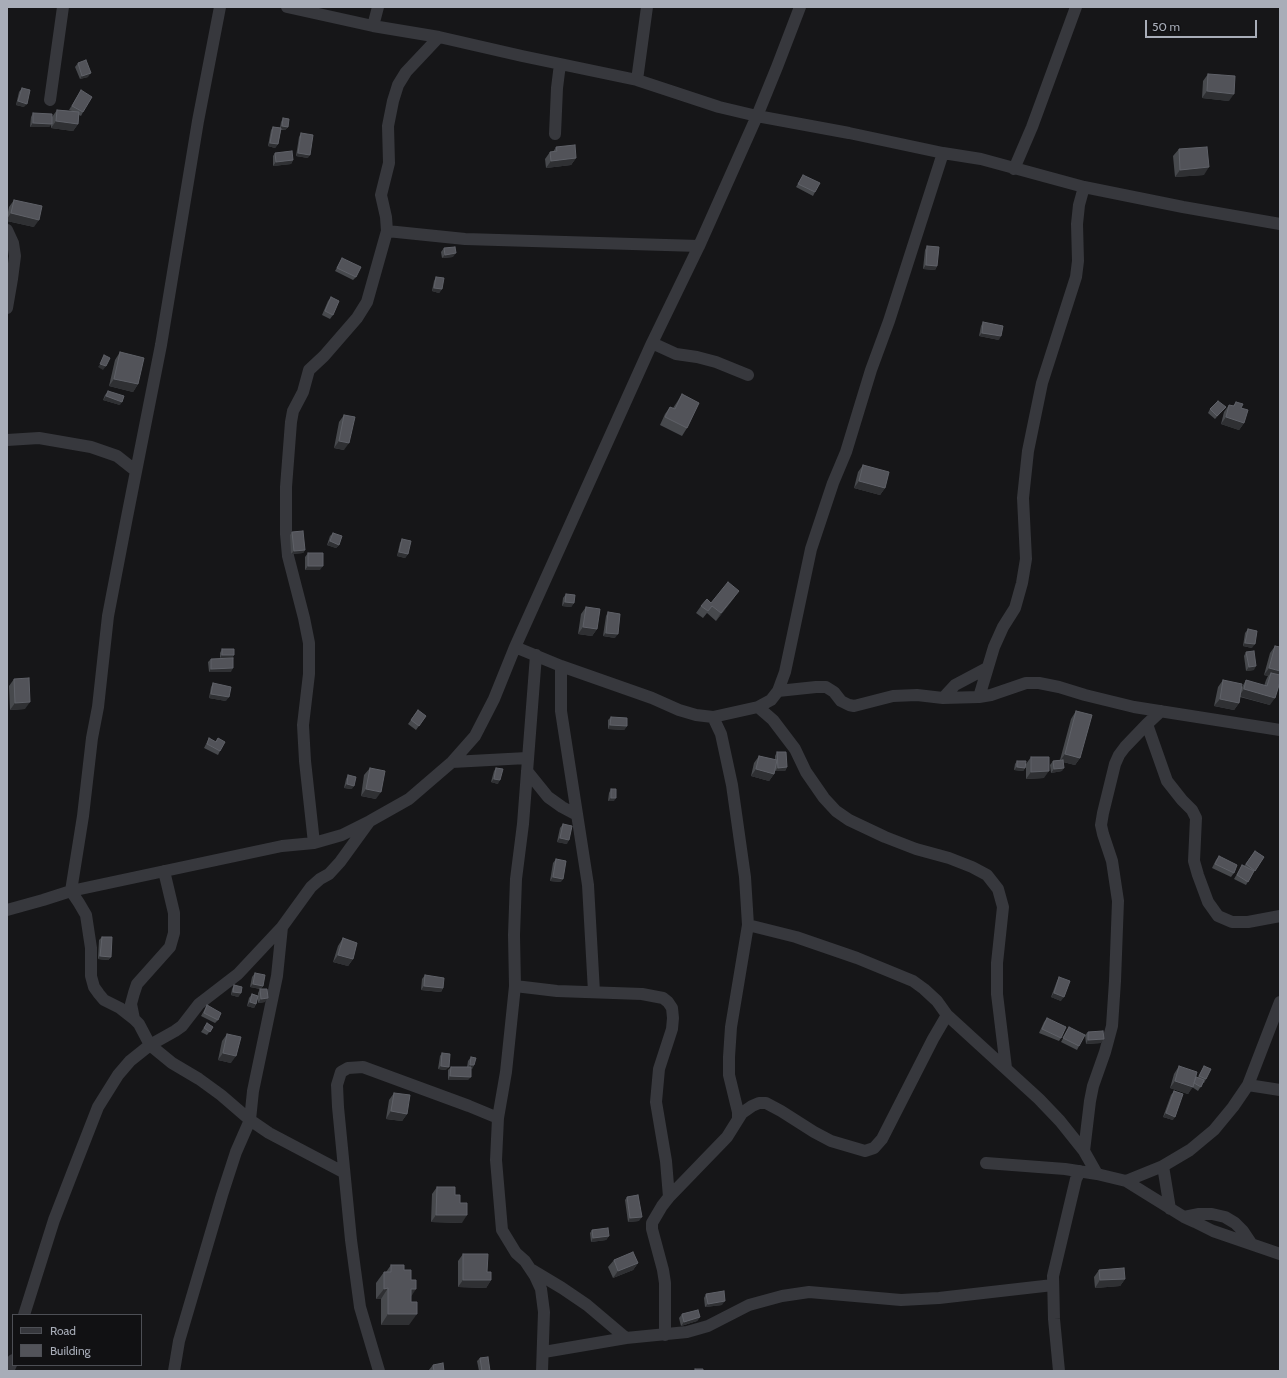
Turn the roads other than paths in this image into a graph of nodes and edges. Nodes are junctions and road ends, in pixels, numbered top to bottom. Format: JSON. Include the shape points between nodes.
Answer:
{"nodes":[{"id":1,"x":63,"y":7,"type":"edge"},
{"id":2,"x":220,"y":7,"type":"edge"},
{"id":3,"x":287,"y":7,"type":"edge"},
{"id":4,"x":378,"y":7,"type":"edge"},
{"id":5,"x":647,"y":7,"type":"edge"},
{"id":6,"x":800,"y":7,"type":"edge"},
{"id":7,"x":1076,"y":7,"type":"edge"},
{"id":8,"x":374,"y":26,"type":"junction"},
{"id":9,"x":439,"y":37,"type":"junction"},
{"id":10,"x":560,"y":64,"type":"junction"},
{"id":11,"x":637,"y":80,"type":"junction"},
{"id":12,"x":50,"y":100,"type":"dead end"},
{"id":13,"x":757,"y":116,"type":"junction"},
{"id":14,"x":555,"y":134,"type":"dead end"},
{"id":15,"x":943,"y":153,"type":"junction"},
{"id":16,"x":1014,"y":168,"type":"junction"},
{"id":17,"x":1084,"y":187,"type":"junction"},
{"id":18,"x":1280,"y":224,"type":"edge"},
{"id":19,"x":7,"y":230,"type":"edge"},
{"id":20,"x":387,"y":231,"type":"junction"},
{"id":21,"x":699,"y":246,"type":"junction"},
{"id":22,"x":7,"y":308,"type":"edge"},
{"id":23,"x":652,"y":343,"type":"junction"},
{"id":24,"x":748,"y":375,"type":"dead end"},
{"id":25,"x":7,"y":440,"type":"edge"},
{"id":26,"x":136,"y":471,"type":"junction"},
{"id":27,"x":515,"y":647,"type":"junction"},
{"id":28,"x":536,"y":655,"type":"junction"},
{"id":29,"x":561,"y":666,"type":"junction"},
{"id":30,"x":987,"y":668,"type":"junction"},
{"id":31,"x":778,"y":691,"type":"junction"},
{"id":32,"x":979,"y":697,"type":"junction"},
{"id":33,"x":943,"y":698,"type":"junction"},
{"id":34,"x":758,"y":707,"type":"junction"},
{"id":35,"x":1161,"y":711,"type":"junction"},
{"id":36,"x":713,"y":717,"type":"junction"},
{"id":37,"x":1147,"y":724,"type":"junction"},
{"id":38,"x":1280,"y":730,"type":"edge"},
{"id":39,"x":527,"y":758,"type":"junction"},
{"id":40,"x":452,"y":762,"type":"junction"},
{"id":41,"x":527,"y":771,"type":"junction"},
{"id":42,"x":577,"y":815,"type":"junction"},
{"id":43,"x":370,"y":821,"type":"junction"},
{"id":44,"x":314,"y":843,"type":"junction"},
{"id":45,"x":164,"y":871,"type":"junction"},
{"id":46,"x":71,"y":890,"type":"junction"},
{"id":47,"x":7,"y":910,"type":"edge"},
{"id":48,"x":1280,"y":916,"type":"edge"},
{"id":49,"x":748,"y":925,"type":"junction"},
{"id":50,"x":282,"y":927,"type":"junction"},
{"id":51,"x":515,"y":986,"type":"junction"},
{"id":52,"x":594,"y":992,"type":"junction"},
{"id":53,"x":1280,"y":1002,"type":"edge"},
{"id":54,"x":947,"y":1015,"type":"junction"},
{"id":55,"x":134,"y":1019,"type":"junction"},
{"id":56,"x":150,"y":1044,"type":"junction"},
{"id":57,"x":1006,"y":1068,"type":"junction"},
{"id":58,"x":1248,"y":1085,"type":"junction"},
{"id":59,"x":1280,"y":1090,"type":"edge"},
{"id":60,"x":498,"y":1118,"type":"junction"},
{"id":61,"x":738,"y":1119,"type":"junction"},
{"id":62,"x":250,"y":1120,"type":"junction"},
{"id":63,"x":1084,"y":1151,"type":"junction"},
{"id":64,"x":986,"y":1163,"type":"dead end"},
{"id":65,"x":1163,"y":1166,"type":"junction"},
{"id":66,"x":1080,"y":1171,"type":"junction"},
{"id":67,"x":343,"y":1172,"type":"junction"},
{"id":68,"x":1097,"y":1174,"type":"junction"},
{"id":69,"x":1126,"y":1181,"type":"junction"},
{"id":70,"x":669,"y":1197,"type":"junction"},
{"id":71,"x":1170,"y":1209,"type":"junction"},
{"id":72,"x":1184,"y":1217,"type":"junction"},
{"id":73,"x":1251,"y":1243,"type":"junction"},
{"id":74,"x":1280,"y":1254,"type":"edge"},
{"id":75,"x":531,"y":1270,"type":"junction"},
{"id":76,"x":1053,"y":1285,"type":"junction"},
{"id":77,"x":24,"y":1314,"type":"edge"},
{"id":78,"x":665,"y":1335,"type":"junction"},
{"id":79,"x":626,"y":1338,"type":"junction"},
{"id":80,"x":544,"y":1352,"type":"junction"},
{"id":81,"x":174,"y":1371,"type":"edge"},
{"id":82,"x":379,"y":1371,"type":"edge"},
{"id":83,"x":542,"y":1371,"type":"edge"},
{"id":84,"x":1059,"y":1371,"type":"edge"}],
"edges":[{"from":1,"to":12,"type":"street"},
{"from":2,"to":26,"type":"street","via":[[161,345]]},
{"from":3,"to":8,"type":"street"},
{"from":4,"to":8,"type":"street"},
{"from":5,"to":11,"type":"street"},
{"from":6,"to":13,"type":"street"},
{"from":7,"to":16,"type":"street","via":[[1032,127]]},
{"from":8,"to":9,"type":"street"},
{"from":9,"to":10,"type":"street"},
{"from":9,"to":20,"type":"street","via":[[406,72],[393,101],[388,126],[389,163],[381,195]]},
{"from":10,"to":11,"type":"street"},
{"from":10,"to":14,"type":"street"},
{"from":11,"to":13,"type":"street","via":[[719,107]]},
{"from":13,"to":15,"type":"street"},
{"from":13,"to":21,"type":"street"},
{"from":15,"to":16,"type":"street"},
{"from":15,"to":31,"type":"street","via":[[846,452],[811,549],[785,672]]},
{"from":16,"to":17,"type":"street"},
{"from":17,"to":18,"type":"street"},
{"from":17,"to":30,"type":"street","via":[[1079,205],[1076,277],[1042,383],[1028,451],[1023,498],[1026,559],[1022,583],[1015,608],[997,638]]},
{"from":19,"to":22,"type":"street","via":[[13,243],[14,256]]},
{"from":20,"to":21,"type":"street","via":[[465,239]]},
{"from":20,"to":44,"type":"street","via":[[363,310],[309,370],[291,422],[286,487],[286,534],[288,556],[309,643],[309,674],[303,725]]},
{"from":21,"to":23,"type":"street"},
{"from":23,"to":24,"type":"street","via":[[676,354],[716,362]]},
{"from":23,"to":27,"type":"street"},
{"from":25,"to":26,"type":"street","via":[[39,438],[91,447],[117,456]]},
{"from":26,"to":46,"type":"street","via":[[108,616],[98,707]]},
{"from":27,"to":28,"type":"street"},
{"from":27,"to":40,"type":"street","via":[[494,699],[475,736]]},
{"from":28,"to":29,"type":"street"},
{"from":28,"to":39,"type":"street"},
{"from":29,"to":36,"type":"street","via":[[680,710]]},
{"from":29,"to":42,"type":"street","via":[[561,711]]},
{"from":30,"to":32,"type":"street"},
{"from":30,"to":33,"type":"street","via":[[955,685]]},
{"from":31,"to":33,"type":"street","via":[[826,687],[841,701],[854,706],[893,696]]},
{"from":31,"to":34,"type":"street","via":[[771,700]]},
{"from":32,"to":33,"type":"street"},
{"from":32,"to":35,"type":"street","via":[[1026,683],[1039,683],[1059,686],[1112,702]]},
{"from":34,"to":36,"type":"street"},
{"from":34,"to":57,"type":"street","via":[[773,720],[795,749],[809,777],[836,811],[885,837],[972,867],[987,875],[998,889],[1003,908],[997,963],[997,994]]},
{"from":35,"to":37,"type":"street"},
{"from":35,"to":38,"type":"street"},
{"from":36,"to":49,"type":"street","via":[[721,734],[732,785],[745,877]]},
{"from":37,"to":48,"type":"street","via":[[1167,781],[1196,818],[1194,861],[1208,902],[1214,911],[1218,916],[1232,922]]},
{"from":37,"to":63,"type":"street","via":[[1125,747],[1115,764],[1101,825],[1112,861],[1118,901],[1115,981],[1112,1026],[1093,1086]]},
{"from":39,"to":40,"type":"street"},
{"from":39,"to":41,"type":"street"},
{"from":40,"to":43,"type":"street","via":[[409,799]]},
{"from":41,"to":42,"type":"street","via":[[548,797]]},
{"from":41,"to":51,"type":"street","via":[[516,879]]},
{"from":42,"to":52,"type":"street","via":[[588,885]]},
{"from":43,"to":44,"type":"street"},
{"from":43,"to":50,"type":"street","via":[[332,871],[311,887]]},
{"from":44,"to":45,"type":"street","via":[[282,846]]},
{"from":45,"to":46,"type":"street"},
{"from":45,"to":55,"type":"street","via":[[174,913],[174,932],[170,947],[137,984],[132,1004]]},
{"from":46,"to":47,"type":"street"},
{"from":46,"to":55,"type":"street","via":[[86,915],[94,987],[104,1000]]},
{"from":49,"to":54,"type":"street","via":[[796,937],[913,981],[937,1001]]},
{"from":49,"to":61,"type":"street","via":[[731,1027],[729,1057],[729,1075]]},
{"from":50,"to":56,"type":"street","via":[[238,974],[198,1004],[182,1026]]},
{"from":50,"to":62,"type":"street","via":[[277,976],[253,1091]]},
{"from":51,"to":52,"type":"street"},
{"from":51,"to":60,"type":"street","via":[[506,1072]]},
{"from":52,"to":70,"type":"street","via":[[656,996],[663,998],[672,1008],[672,1029],[659,1069],[656,1088]]},
{"from":53,"to":58,"type":"street"},
{"from":54,"to":57,"type":"street"},
{"from":54,"to":61,"type":"street","via":[[882,1139],[874,1148],[865,1151],[831,1141],[766,1103],[746,1109]]},
{"from":55,"to":56,"type":"street"},
{"from":56,"to":62,"type":"street","via":[[172,1063],[221,1095]]},
{"from":56,"to":77,"type":"street","via":[[118,1075],[98,1107],[54,1220]]},
{"from":57,"to":63,"type":"street","via":[[1060,1121]]},
{"from":58,"to":59,"type":"street"},
{"from":58,"to":65,"type":"street","via":[[1214,1130],[1190,1150]]},
{"from":60,"to":67,"type":"street","via":[[363,1067],[348,1068],[341,1072],[337,1085]]},
{"from":60,"to":75,"type":"street","via":[[496,1160],[502,1230],[516,1253]]},
{"from":61,"to":70,"type":"street","via":[[727,1137]]},
{"from":62,"to":67,"type":"street","via":[[269,1133]]},
{"from":62,"to":81,"type":"street","via":[[222,1195],[179,1341]]},
{"from":63,"to":68,"type":"street"},
{"from":64,"to":66,"type":"street"},
{"from":65,"to":69,"type":"street"},
{"from":65,"to":71,"type":"street"},
{"from":66,"to":68,"type":"street"},
{"from":66,"to":76,"type":"street","via":[[1066,1220]]},
{"from":67,"to":82,"type":"street","via":[[360,1307]]},
{"from":68,"to":69,"type":"street"},
{"from":69,"to":71,"type":"street"},
{"from":70,"to":78,"type":"street","via":[[652,1223],[665,1283]]},
{"from":71,"to":72,"type":"street"},
{"from":72,"to":73,"type":"street"},
{"from":72,"to":73,"type":"street","via":[[1199,1214],[1225,1217],[1235,1223]]},
{"from":73,"to":74,"type":"street"},
{"from":75,"to":79,"type":"street","via":[[587,1305]]},
{"from":75,"to":80,"type":"street","via":[[541,1289]]},
{"from":76,"to":78,"type":"street","via":[[901,1300],[809,1292],[749,1305],[708,1326]]},
{"from":76,"to":84,"type":"street"},
{"from":78,"to":79,"type":"street"},
{"from":79,"to":80,"type":"street"},
{"from":80,"to":83,"type":"street"}]}
